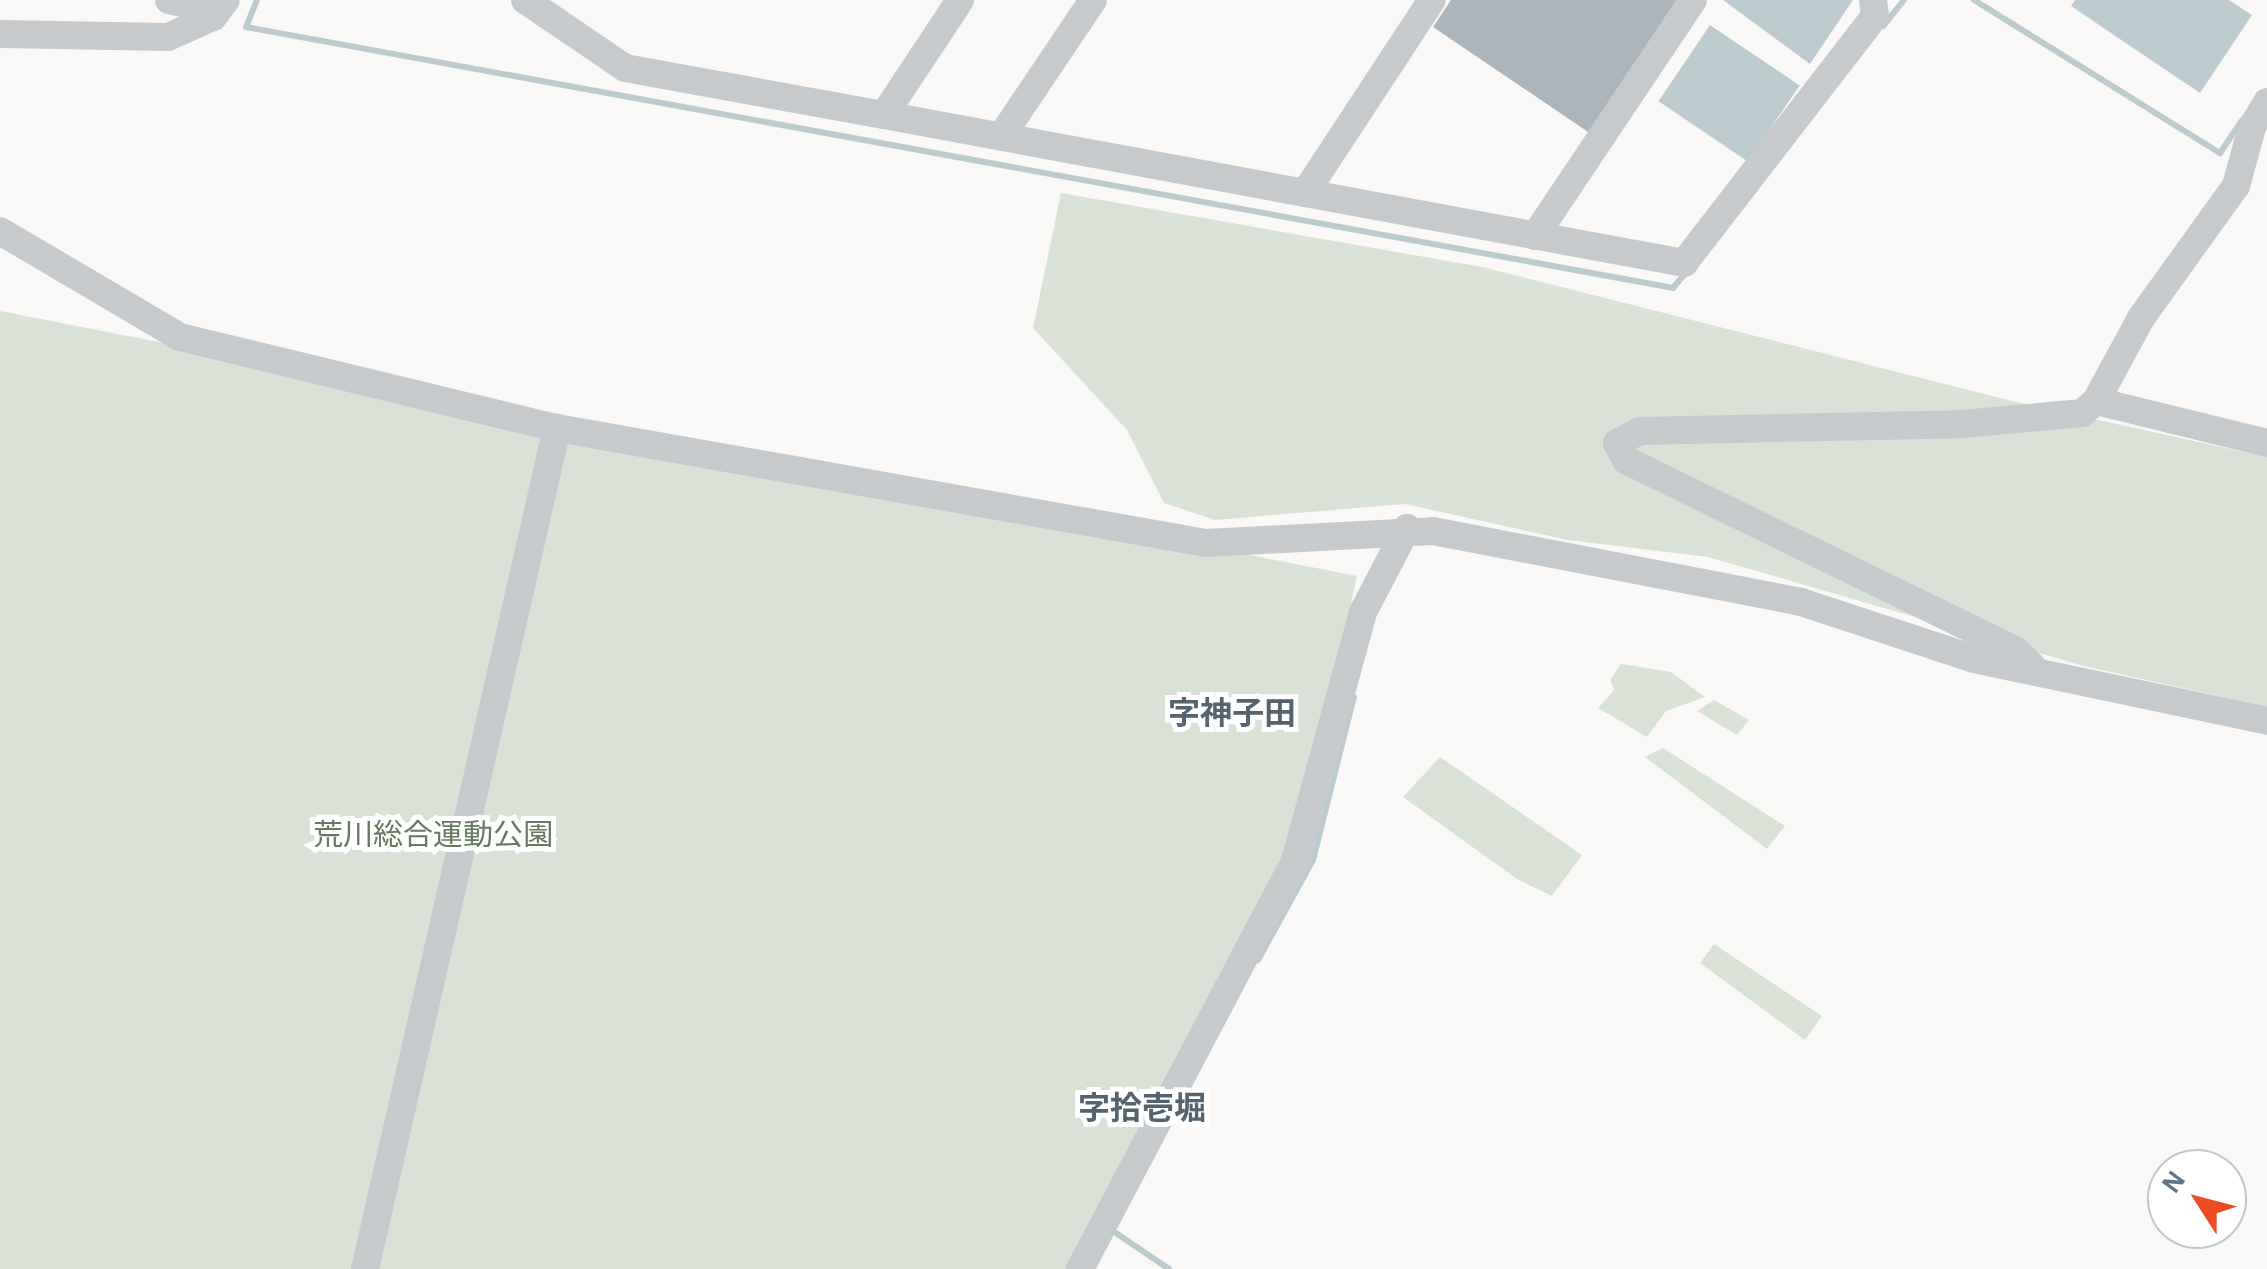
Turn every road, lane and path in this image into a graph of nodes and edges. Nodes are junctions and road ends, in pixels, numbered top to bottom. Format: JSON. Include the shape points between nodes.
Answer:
{"nodes":[{"id":1,"x":169,"y":0,"type":"edge"},
{"id":2,"x":225,"y":0,"type":"edge"},
{"id":3,"x":525,"y":0,"type":"edge"},
{"id":4,"x":960,"y":0,"type":"edge"},
{"id":5,"x":1092,"y":0,"type":"edge"},
{"id":6,"x":1432,"y":0,"type":"edge"},
{"id":7,"x":1694,"y":0,"type":"edge"},
{"id":8,"x":1873,"y":0,"type":"edge"},
{"id":9,"x":0,"y":34,"type":"edge"},
{"id":10,"x":2267,"y":102,"type":"edge"},
{"id":11,"x":884,"y":116,"type":"junction"},
{"id":12,"x":1001,"y":137,"type":"junction"},
{"id":13,"x":2258,"y":148,"type":"edge"},
{"id":14,"x":1305,"y":193,"type":"junction"},
{"id":15,"x":0,"y":231,"type":"edge"},
{"id":16,"x":1536,"y":236,"type":"junction"},
{"id":17,"x":2096,"y":400,"type":"junction"},
{"id":18,"x":557,"y":428,"type":"junction"},
{"id":19,"x":2267,"y":443,"type":"edge"},
{"id":20,"x":1406,"y":528,"type":"junction"},
{"id":21,"x":2036,"y":670,"type":"junction"},
{"id":22,"x":2267,"y":722,"type":"edge"},
{"id":23,"x":365,"y":1269,"type":"edge"},
{"id":24,"x":1080,"y":1269,"type":"edge"}],
"edges":[{"from":1,"to":2,"type":"street","via":[[199,6]]},
{"from":2,"to":9,"type":"street","via":[[213,18],[168,37]]},
{"from":3,"to":11,"type":"street","via":[[625,68]]},
{"from":4,"to":11,"type":"street"},
{"from":5,"to":12,"type":"street"},
{"from":6,"to":14,"type":"street"},
{"from":7,"to":16,"type":"street"},
{"from":8,"to":16,"type":"street","via":[[1875,16],[1684,264]]},
{"from":10,"to":13,"type":"street"},
{"from":11,"to":12,"type":"street"},
{"from":12,"to":14,"type":"street"},
{"from":13,"to":17,"type":"street","via":[[2141,318]]},
{"from":14,"to":16,"type":"street"},
{"from":15,"to":18,"type":"street","via":[[180,337]]},
{"from":17,"to":19,"type":"street"},
{"from":17,"to":21,"type":"street","via":[[2082,413],[2047,420],[1640,431],[1617,443],[1626,460],[2015,650]]},
{"from":18,"to":20,"type":"street","via":[[1206,543],[1252,545]]},
{"from":18,"to":23,"type":"street"},
{"from":20,"to":21,"type":"street","via":[[1802,602],[1974,660]]},
{"from":20,"to":24,"type":"street","via":[[1363,612],[1295,861]]},
{"from":21,"to":22,"type":"street"}]}
